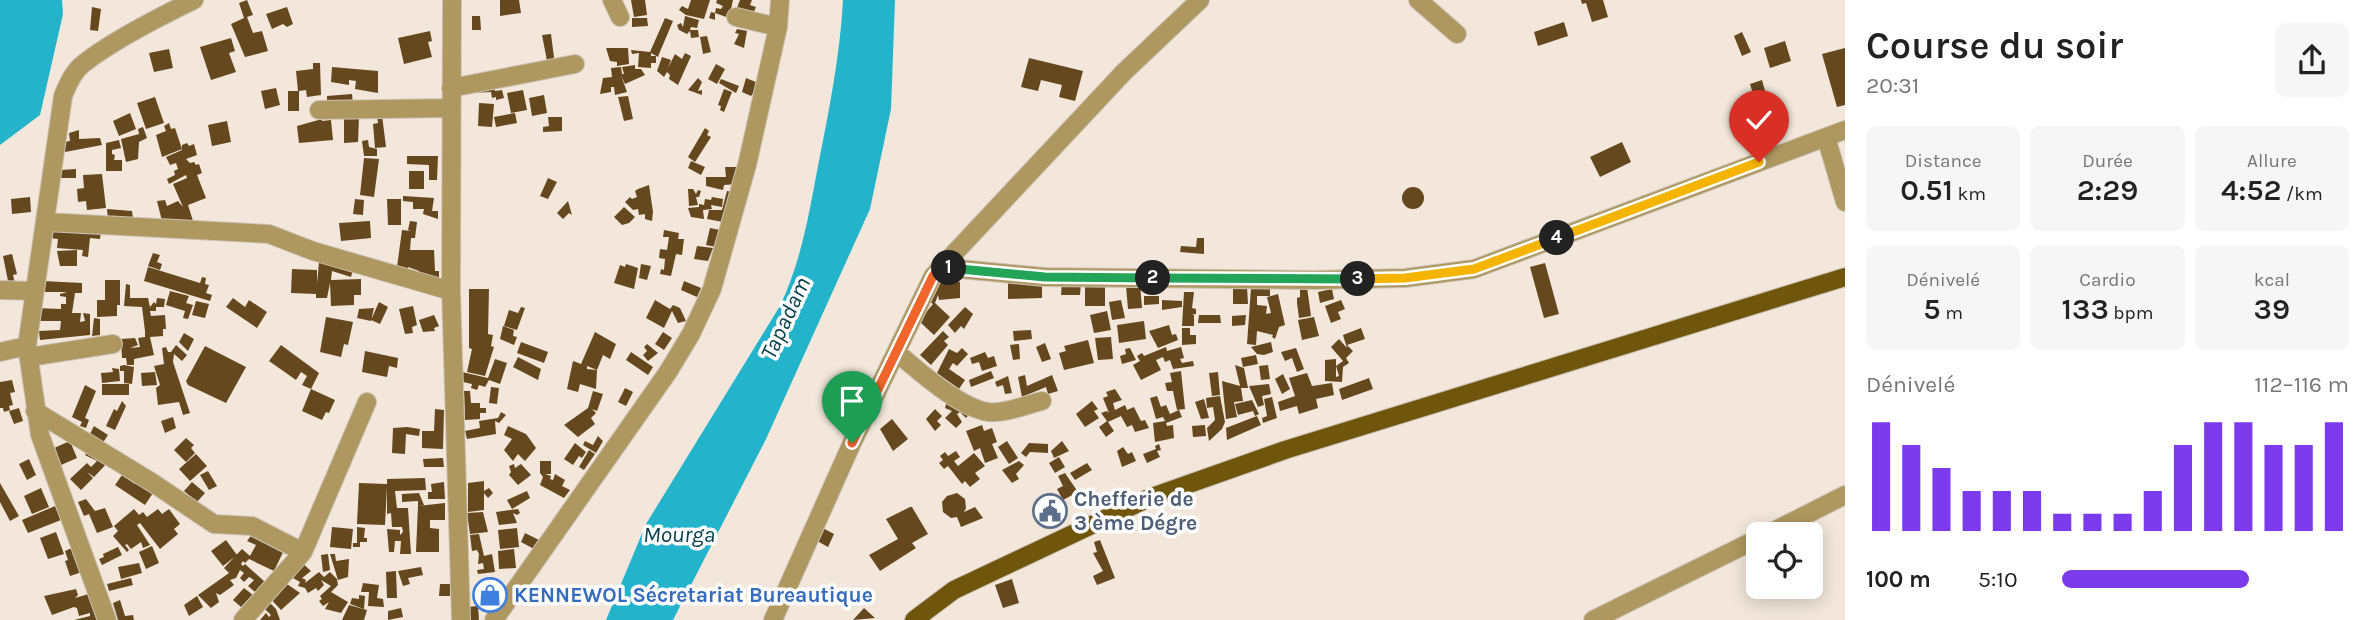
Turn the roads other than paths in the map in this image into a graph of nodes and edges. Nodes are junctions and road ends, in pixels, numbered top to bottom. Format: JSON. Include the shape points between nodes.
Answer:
{"nodes":[{"id":1,"x":194,"y":0,"type":"edge"},
{"id":2,"x":452,"y":0,"type":"edge"},
{"id":3,"x":612,"y":0,"type":"edge"},
{"id":4,"x":780,"y":0,"type":"edge"},
{"id":5,"x":1200,"y":0,"type":"edge"},
{"id":6,"x":1418,"y":0,"type":"edge"},
{"id":7,"x":156,"y":9,"type":"edge"},
{"id":8,"x":620,"y":17,"type":"dead end"},
{"id":9,"x":736,"y":17,"type":"dead end"},
{"id":10,"x":778,"y":27,"type":"junction"},
{"id":11,"x":1457,"y":34,"type":"dead end"},
{"id":12,"x":576,"y":64,"type":"dead end"},
{"id":13,"x":451,"y":88,"type":"junction"},
{"id":14,"x":450,"y":108,"type":"junction"},
{"id":15,"x":318,"y":110,"type":"dead end"},
{"id":16,"x":1845,"y":130,"type":"edge"},
{"id":17,"x":1826,"y":137,"type":"junction"},
{"id":18,"x":1845,"y":202,"type":"edge"},
{"id":19,"x":46,"y":222,"type":"junction"},
{"id":20,"x":938,"y":270,"type":"junction"},
{"id":21,"x":1845,"y":276,"type":"edge"},
{"id":22,"x":0,"y":289,"type":"edge"},
{"id":23,"x":34,"y":291,"type":"junction"},
{"id":24,"x":451,"y":291,"type":"junction"},
{"id":25,"x":113,"y":344,"type":"dead end"},
{"id":26,"x":28,"y":351,"type":"junction"},
{"id":27,"x":0,"y":352,"type":"edge"},
{"id":28,"x":896,"y":352,"type":"junction"},
{"id":29,"x":1042,"y":401,"type":"dead end"},
{"id":30,"x":367,"y":402,"type":"dead end"},
{"id":31,"x":35,"y":411,"type":"junction"},
{"id":32,"x":1845,"y":495,"type":"edge"},
{"id":33,"x":1792,"y":522,"type":"edge"},
{"id":34,"x":1746,"y":544,"type":"edge"},
{"id":35,"x":303,"y":552,"type":"junction"},
{"id":36,"x":107,"y":620,"type":"edge"},
{"id":37,"x":243,"y":620,"type":"edge"},
{"id":38,"x":461,"y":620,"type":"edge"},
{"id":39,"x":494,"y":620,"type":"edge"},
{"id":40,"x":773,"y":620,"type":"edge"},
{"id":41,"x":914,"y":620,"type":"edge"},
{"id":42,"x":1593,"y":620,"type":"edge"}],
"edges":[{"from":1,"to":7,"type":"street"},
{"from":2,"to":13,"type":"street"},
{"from":3,"to":8,"type":"street"},
{"from":4,"to":10,"type":"street"},
{"from":5,"to":20,"type":"street","via":[[1124,72]]},
{"from":6,"to":11,"type":"street"},
{"from":7,"to":19,"type":"street","via":[[71,77],[63,96]]},
{"from":9,"to":10,"type":"street"},
{"from":10,"to":39,"type":"street","via":[[712,289],[691,334]]},
{"from":12,"to":13,"type":"street"},
{"from":13,"to":14,"type":"street"},
{"from":14,"to":15,"type":"street"},
{"from":14,"to":24,"type":"street"},
{"from":16,"to":17,"type":"street"},
{"from":17,"to":18,"type":"street"},
{"from":17,"to":20,"type":"street","via":[[1474,269],[1405,278],[1314,280],[1045,277]]},
{"from":19,"to":23,"type":"street"},
{"from":19,"to":24,"type":"street","via":[[270,234]]},
{"from":20,"to":28,"type":"street"},
{"from":21,"to":41,"type":"main road","via":[[1285,450],[1149,498],[954,590]]},
{"from":22,"to":23,"type":"street"},
{"from":23,"to":26,"type":"street"},
{"from":24,"to":38,"type":"street"},
{"from":25,"to":26,"type":"street"},
{"from":26,"to":27,"type":"street"},
{"from":26,"to":31,"type":"street"},
{"from":28,"to":29,"type":"street","via":[[937,385],[976,408],[1009,410]]},
{"from":28,"to":40,"type":"street"},
{"from":30,"to":35,"type":"street"},
{"from":31,"to":35,"type":"street","via":[[214,524],[252,526]]},
{"from":31,"to":36,"type":"street"},
{"from":32,"to":33,"type":"street"},
{"from":34,"to":42,"type":"street"},
{"from":35,"to":37,"type":"street"}]}
